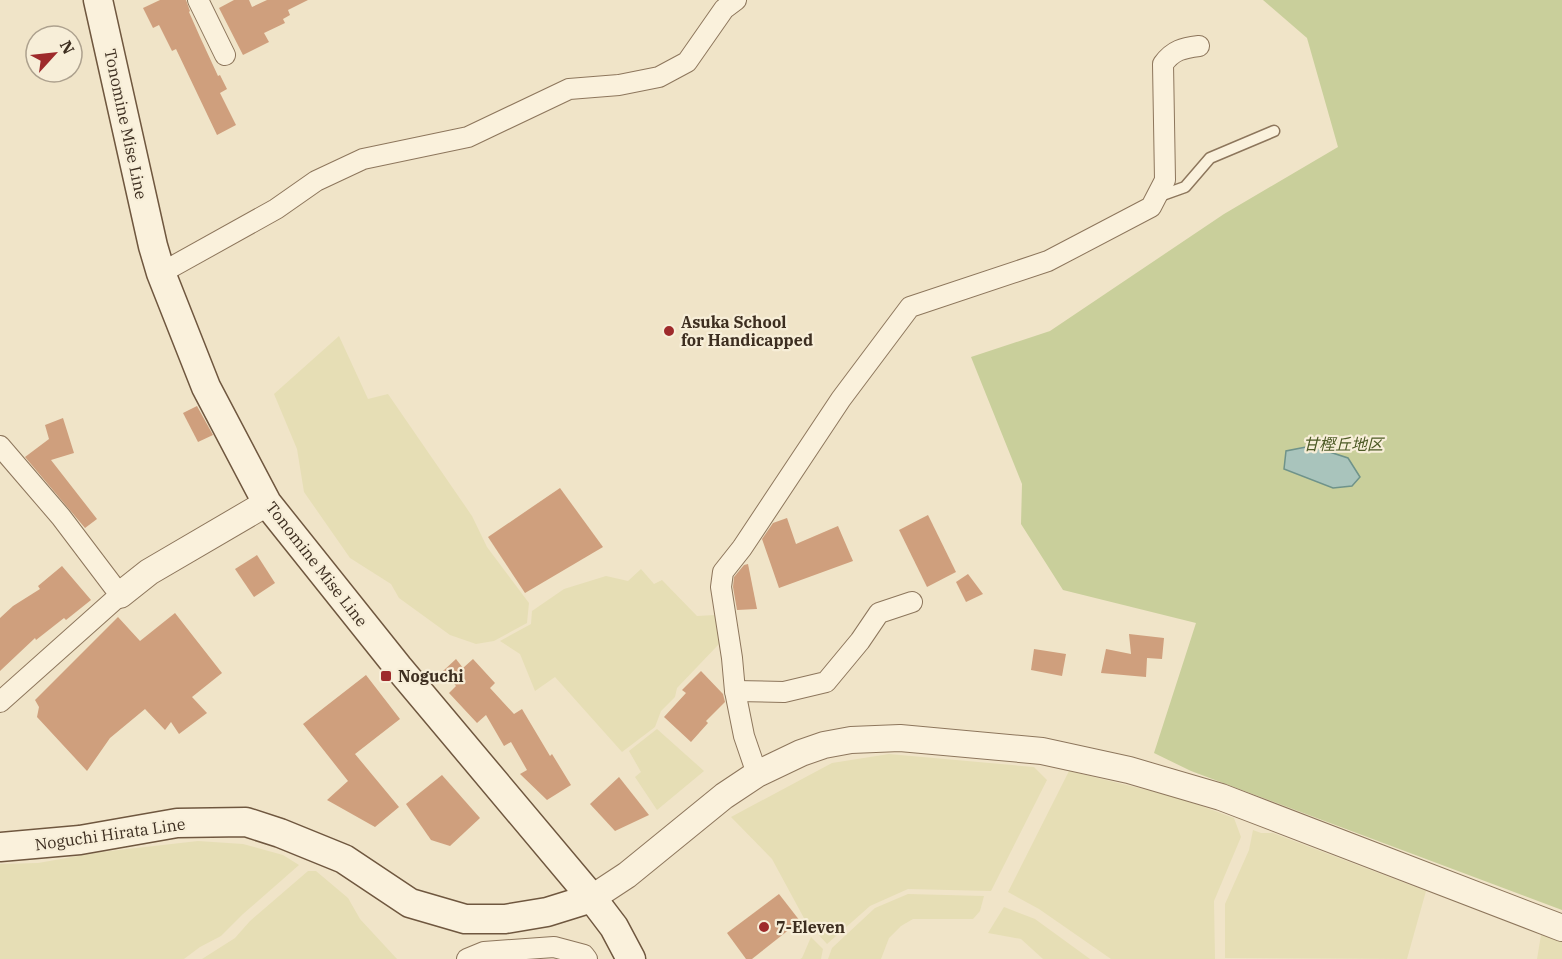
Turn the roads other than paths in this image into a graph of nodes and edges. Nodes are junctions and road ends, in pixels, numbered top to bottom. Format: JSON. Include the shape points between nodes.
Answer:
{"nodes":[{"id":1,"x":198,"y":0,"type":"edge"},
{"id":2,"x":736,"y":0,"type":"edge"},
{"id":3,"x":102,"y":2,"type":"edge"},
{"id":4,"x":1199,"y":46,"type":"dead end"},
{"id":5,"x":225,"y":55,"type":"dead end"},
{"id":6,"x":1274,"y":131,"type":"dead end"},
{"id":7,"x":1156,"y":198,"type":"junction"},
{"id":8,"x":160,"y":273,"type":"junction"},
{"id":9,"x":0,"y":446,"type":"edge"},
{"id":10,"x":267,"y":503,"type":"junction"},
{"id":11,"x":120,"y":595,"type":"junction"},
{"id":12,"x":912,"y":602,"type":"dead end"},
{"id":13,"x":735,"y":691,"type":"junction"},
{"id":14,"x":0,"y":702,"type":"edge"},
{"id":15,"x":757,"y":774,"type":"junction"},
{"id":16,"x":0,"y":847,"type":"edge"},
{"id":17,"x":592,"y":898,"type":"junction"},
{"id":18,"x":1562,"y":928,"type":"edge"},
{"id":19,"x":467,"y":959,"type":"edge"},
{"id":20,"x":587,"y":959,"type":"edge"},
{"id":21,"x":631,"y":959,"type":"edge"}],
"edges":[{"from":1,"to":5,"type":"street"},
{"from":2,"to":8,"type":"street","via":[[724,9],[687,62],[659,77],[569,89],[468,137],[363,159],[316,181],[276,209]]},
{"from":3,"to":8,"type":"main road","name":"Tonomine Mise Line"},
{"from":4,"to":7,"type":"street","via":[[1170,53],[1163,64],[1166,180]]},
{"from":6,"to":7,"type":"lane","via":[[1210,158],[1185,187]]},
{"from":7,"to":13,"type":"street","via":[[1150,207],[1048,261],[910,307],[723,572],[721,587]]},
{"from":8,"to":10,"type":"main road","name":"Tonomine Mise Line","via":[[206,387]]},
{"from":9,"to":11,"type":"street"},
{"from":10,"to":11,"type":"street","via":[[149,572]]},
{"from":10,"to":17,"type":"main road","name":"Tonomine Mise Line"},
{"from":11,"to":14,"type":"street"},
{"from":12,"to":13,"type":"street","via":[[879,614],[826,682],[784,692]]},
{"from":13,"to":15,"type":"street"},
{"from":15,"to":17,"type":"street"},
{"from":15,"to":18,"type":"street","via":[[801,753],[851,740],[900,738],[1061,754],[1221,798]]},
{"from":16,"to":17,"type":"main road","name":"Noguchi Hirata Line","via":[[80,840],[177,823],[246,822],[344,859],[410,903],[465,919],[547,912]]},
{"from":17,"to":21,"type":"main road","name":"Tonomine Mise Line"},
{"from":19,"to":20,"type":"street","via":[[484,952],[554,947]]}]}
